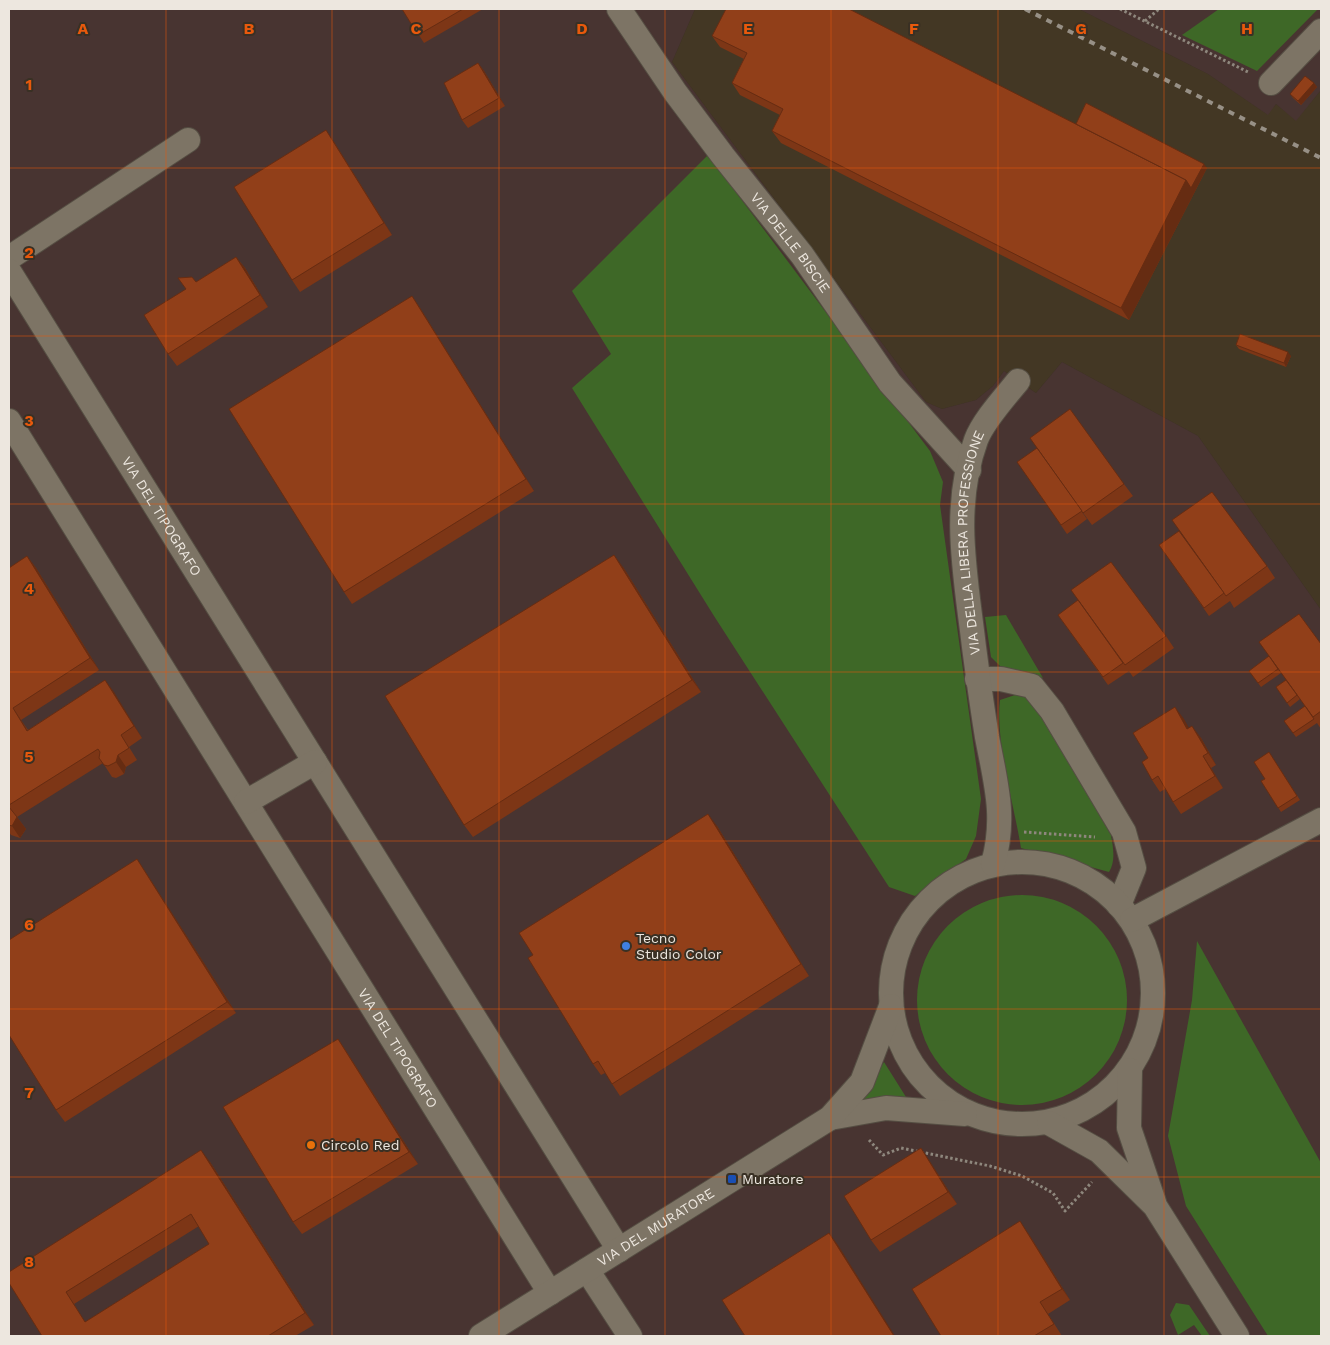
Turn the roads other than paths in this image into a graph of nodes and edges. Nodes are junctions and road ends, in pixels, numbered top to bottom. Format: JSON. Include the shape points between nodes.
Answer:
{"nodes":[{"id":1,"x":619,"y":9,"type":"edge"},
{"id":2,"x":1321,"y":32,"type":"edge"},
{"id":3,"x":1271,"y":83,"type":"road end"},
{"id":4,"x":188,"y":140,"type":"dead end"},
{"id":5,"x":9,"y":258,"type":"edge"},
{"id":6,"x":9,"y":271,"type":"edge"},
{"id":7,"x":1018,"y":381,"type":"dead end"},
{"id":8,"x":9,"y":421,"type":"edge"},
{"id":9,"x":968,"y":470,"type":"junction"},
{"id":10,"x":977,"y":679,"type":"junction"},
{"id":11,"x":315,"y":762,"type":"junction"},
{"id":12,"x":246,"y":802,"type":"junction"},
{"id":13,"x":1321,"y":820,"type":"edge"},
{"id":14,"x":994,"y":864,"type":"junction"},
{"id":15,"x":1126,"y":913,"type":"junction"},
{"id":16,"x":891,"y":1006,"type":"junction"},
{"id":17,"x":1130,"y":1070,"type":"junction"},
{"id":18,"x":971,"y":1115,"type":"junction"},
{"id":19,"x":830,"y":1118,"type":"junction"},
{"id":20,"x":1049,"y":1123,"type":"junction"},
{"id":21,"x":1155,"y":1206,"type":"junction"},
{"id":22,"x":619,"y":1250,"type":"junction"},
{"id":23,"x":587,"y":1270,"type":"junction"},
{"id":24,"x":550,"y":1293,"type":"junction"},
{"id":25,"x":481,"y":1336,"type":"edge"},
{"id":26,"x":630,"y":1336,"type":"edge"},
{"id":27,"x":1236,"y":1336,"type":"edge"}],
"edges":[{"from":1,"to":9,"type":"street","name":"VIA DELLE BISCIE","via":[[675,92],[802,255],[890,383]]},
{"from":2,"to":3,"type":"street"},
{"from":4,"to":5,"type":"street"},
{"from":6,"to":11,"type":"street","name":"VIA DEL TIPOGRAFO"},
{"from":7,"to":9,"type":"street","name":"VIA DELLA LIBERA PROFESSIONE","via":[[977,438]]},
{"from":8,"to":12,"type":"street","name":"VIA DEL TIPOGRAFO"},
{"from":9,"to":10,"type":"street","name":"VIA DELLA LIBERA PROFESSIONE","via":[[961,514]]},
{"from":10,"to":14,"type":"street","name":"VIA DELLA LIBERA PROFESSIONE","via":[[1001,813],[1000,840]]},
{"from":10,"to":15,"type":"street","via":[[1001,679],[1032,686],[1052,711],[1124,832],[1134,868]]},
{"from":11,"to":12,"type":"street"},
{"from":11,"to":22,"type":"street","name":"VIA DEL TIPOGRAFO"},
{"from":12,"to":24,"type":"street","name":"VIA DEL TIPOGRAFO"},
{"from":13,"to":15,"type":"street"},
{"from":14,"to":15,"type":"street","via":[[1025,861],[1056,866],[1086,878],[1112,896]]},
{"from":14,"to":16,"type":"street","via":[[963,875],[937,892],[915,916],[900,943],[892,974]]},
{"from":15,"to":17,"type":"street","via":[[1147,949],[1154,980],[1153,1012],[1145,1042]]},
{"from":16,"to":18,"type":"street","via":[[899,1040],[916,1071],[941,1097]]},
{"from":16,"to":19,"type":"street","name":"VIA DEL MURATORE","via":[[862,1082]]},
{"from":17,"to":20,"type":"street","via":[[1101,1099],[1080,1112]]},
{"from":17,"to":21,"type":"street","via":[[1129,1128]]},
{"from":18,"to":19,"type":"street","name":"VIA DEL MURATORE","via":[[886,1108]]},
{"from":18,"to":20,"type":"street","via":[[1009,1124]]},
{"from":19,"to":22,"type":"street","name":"VIA DEL MURATORE"},
{"from":20,"to":21,"type":"street","via":[[1100,1151]]},
{"from":21,"to":27,"type":"street"},
{"from":22,"to":23,"type":"street","name":"VIA DEL MURATORE"},
{"from":23,"to":24,"type":"street","name":"VIA DEL MURATORE"},
{"from":23,"to":26,"type":"street"},
{"from":24,"to":25,"type":"street","name":"VIA DEL MURATORE"}]}
